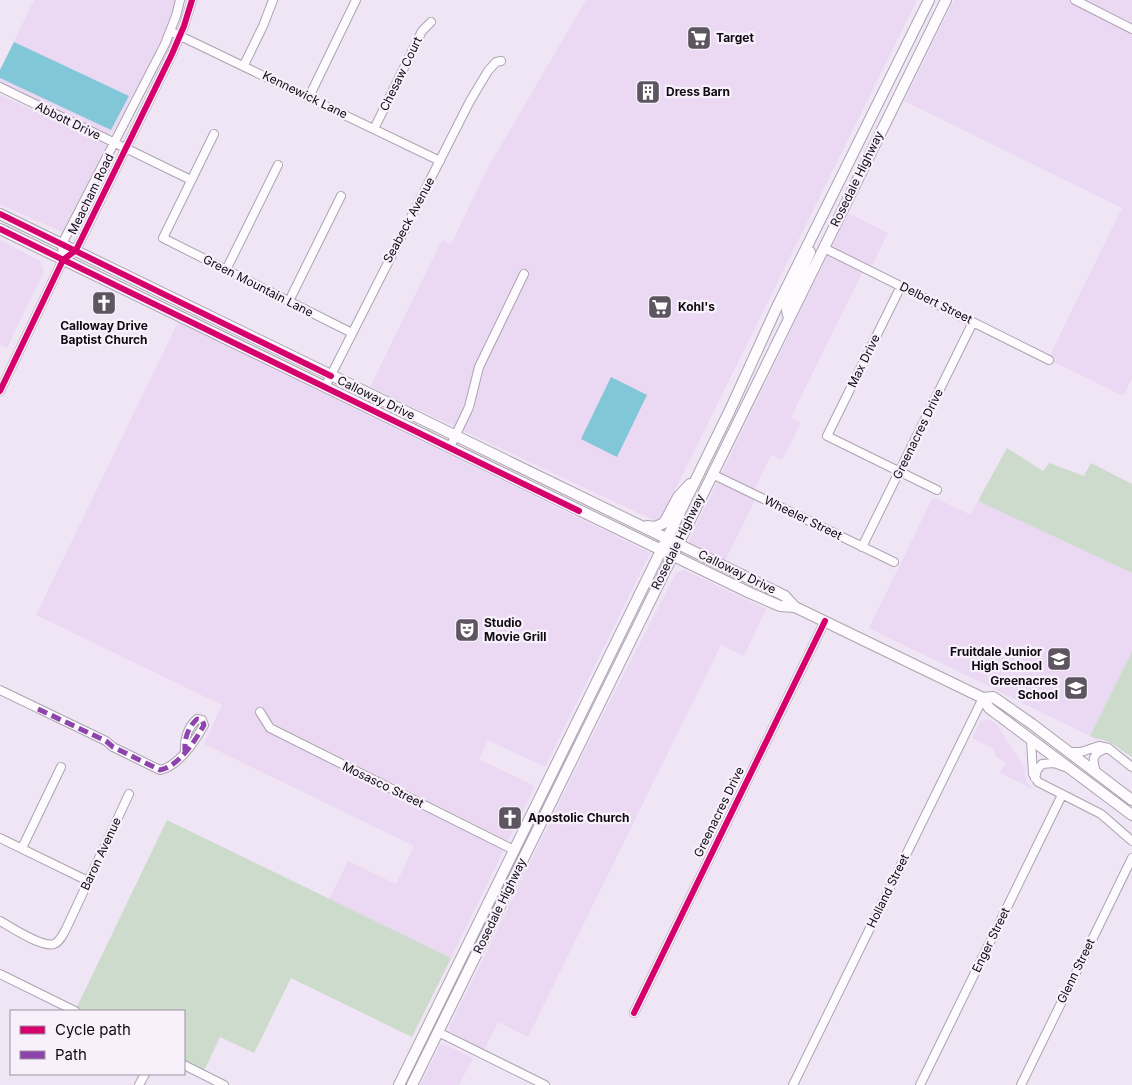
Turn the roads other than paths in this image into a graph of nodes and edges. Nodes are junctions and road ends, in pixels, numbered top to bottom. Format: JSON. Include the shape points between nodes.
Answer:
{"nodes":[{"id":1,"x":180,"y":0,"type":"edge"},
{"id":2,"x":192,"y":0,"type":"edge"},
{"id":3,"x":273,"y":0,"type":"edge"},
{"id":4,"x":356,"y":0,"type":"edge"},
{"id":5,"x":929,"y":0,"type":"edge"},
{"id":6,"x":946,"y":0,"type":"edge"},
{"id":7,"x":1075,"y":0,"type":"edge"},
{"id":8,"x":432,"y":22,"type":"dead end"},
{"id":9,"x":1132,"y":29,"type":"edge"},
{"id":10,"x":170,"y":31,"type":"junction"},
{"id":11,"x":180,"y":35,"type":"junction"},
{"id":12,"x":502,"y":61,"type":"dead end"},
{"id":13,"x":244,"y":65,"type":"junction"},
{"id":14,"x":0,"y":87,"type":"edge"},
{"id":15,"x":309,"y":97,"type":"junction"},
{"id":16,"x":374,"y":128,"type":"junction"},
{"id":17,"x":214,"y":134,"type":"dead end"},
{"id":18,"x":113,"y":144,"type":"junction"},
{"id":19,"x":125,"y":150,"type":"junction"},
{"id":20,"x":440,"y":161,"type":"junction"},
{"id":21,"x":278,"y":165,"type":"dead end"},
{"id":22,"x":191,"y":180,"type":"junction"},
{"id":23,"x":341,"y":196,"type":"dead end"},
{"id":24,"x":0,"y":214,"type":"edge"},
{"id":25,"x":0,"y":229,"type":"edge"},
{"id":26,"x":812,"y":236,"type":"junction"},
{"id":27,"x":62,"y":244,"type":"junction"},
{"id":28,"x":824,"y":248,"type":"junction"},
{"id":29,"x":76,"y":250,"type":"junction"},
{"id":30,"x":63,"y":260,"type":"junction"},
{"id":31,"x":226,"y":270,"type":"junction"},
{"id":32,"x":524,"y":274,"type":"dead end"},
{"id":33,"x":901,"y":286,"type":"junction"},
{"id":34,"x":289,"y":301,"type":"junction"},
{"id":35,"x":173,"y":312,"type":"junction"},
{"id":36,"x":789,"y":319,"type":"junction"},
{"id":37,"x":973,"y":322,"type":"junction"},
{"id":38,"x":226,"y":325,"type":"junction"},
{"id":39,"x":352,"y":333,"type":"junction"},
{"id":40,"x":219,"y":334,"type":"junction"},
{"id":41,"x":271,"y":347,"type":"junction"},
{"id":42,"x":1049,"y":360,"type":"dead end"},
{"id":43,"x":331,"y":376,"type":"junction"},
{"id":44,"x":325,"y":386,"type":"junction"},
{"id":45,"x":0,"y":392,"type":"edge"},
{"id":46,"x":455,"y":436,"type":"junction"},
{"id":47,"x":450,"y":447,"type":"junction"},
{"id":48,"x":494,"y":469,"type":"junction"},
{"id":49,"x":701,"y":469,"type":"junction"},
{"id":50,"x":899,"y":472,"type":"junction"},
{"id":51,"x":712,"y":474,"type":"junction"},
{"id":52,"x":555,"y":484,"type":"junction"},
{"id":53,"x":937,"y":490,"type":"dead end"},
{"id":54,"x":643,"y":525,"type":"junction"},
{"id":55,"x":667,"y":537,"type":"junction"},
{"id":56,"x":678,"y":542,"type":"junction"},
{"id":57,"x":862,"y":547,"type":"junction"},
{"id":58,"x":661,"y":550,"type":"junction"},
{"id":59,"x":672,"y":555,"type":"junction"},
{"id":60,"x":894,"y":562,"type":"dead end"},
{"id":61,"x":795,"y":607,"type":"junction"},
{"id":62,"x":824,"y":621,"type":"junction"},
{"id":63,"x":597,"y":681,"type":"junction"},
{"id":64,"x":0,"y":690,"type":"edge"},
{"id":65,"x":983,"y":698,"type":"junction"},
{"id":66,"x":260,"y":712,"type":"dead end"},
{"id":67,"x":570,"y":735,"type":"junction"},
{"id":68,"x":582,"y":738,"type":"junction"},
{"id":69,"x":1031,"y":740,"type":"junction"},
{"id":70,"x":1108,"y":748,"type":"junction"},
{"id":71,"x":185,"y":751,"type":"dead end"},
{"id":72,"x":1068,"y":752,"type":"junction"},
{"id":73,"x":1132,"y":767,"type":"edge"},
{"id":74,"x":61,"y":768,"type":"dead end"},
{"id":75,"x":1069,"y":769,"type":"junction"},
{"id":76,"x":1098,"y":775,"type":"junction"},
{"id":77,"x":1035,"y":778,"type":"junction"},
{"id":78,"x":129,"y":794,"type":"dead end"},
{"id":79,"x":1062,"y":795,"type":"junction"},
{"id":80,"x":1132,"y":800,"type":"edge"},
{"id":81,"x":1132,"y":815,"type":"edge"},
{"id":82,"x":0,"y":838,"type":"edge"},
{"id":83,"x":1132,"y":841,"type":"edge"},
{"id":84,"x":529,"y":846,"type":"junction"},
{"id":85,"x":22,"y":848,"type":"junction"},
{"id":86,"x":514,"y":850,"type":"junction"},
{"id":87,"x":1132,"y":858,"type":"edge"},
{"id":88,"x":88,"y":881,"type":"junction"},
{"id":89,"x":0,"y":921,"type":"edge"},
{"id":90,"x":467,"y":945,"type":"junction"},
{"id":91,"x":0,"y":974,"type":"edge"},
{"id":92,"x":73,"y":1010,"type":"edge"},
{"id":93,"x":634,"y":1012,"type":"dead end"},
{"id":94,"x":438,"y":1032,"type":"junction"},
{"id":95,"x":417,"y":1049,"type":"junction"},
{"id":96,"x":185,"y":1066,"type":"edge"},
{"id":97,"x":224,"y":1085,"type":"edge"},
{"id":98,"x":399,"y":1085,"type":"edge"},
{"id":99,"x":407,"y":1085,"type":"edge"},
{"id":100,"x":412,"y":1085,"type":"edge"},
{"id":101,"x":545,"y":1085,"type":"edge"},
{"id":102,"x":793,"y":1085,"type":"edge"},
{"id":103,"x":920,"y":1085,"type":"edge"},
{"id":104,"x":1021,"y":1085,"type":"edge"}],
"edges":[{"from":1,"to":10,"type":"street","name":"Meacham Road"},
{"from":2,"to":11,"type":"street","name":"Meacham Road"},
{"from":3,"to":13,"type":"street"},
{"from":4,"to":15,"type":"street"},
{"from":5,"to":26,"type":"main road","name":"Rosedale Highway"},
{"from":6,"to":28,"type":"main road","name":"Rosedale Highway"},
{"from":7,"to":9,"type":"street"},
{"from":8,"to":16,"type":"street","name":"Chesaw Court","via":[[422,31]]},
{"from":10,"to":11,"type":"street","name":"Kennewick Lane"},
{"from":10,"to":18,"type":"street","name":"Meacham Road"},
{"from":11,"to":13,"type":"street","name":"Kennewick Lane"},
{"from":11,"to":19,"type":"street","name":"Meacham Road"},
{"from":12,"to":20,"type":"street","name":"Seabeck Avenue","via":[[496,62],[478,86]]},
{"from":13,"to":15,"type":"street","name":"Kennewick Lane"},
{"from":14,"to":18,"type":"street","name":"Abbott Drive"},
{"from":15,"to":16,"type":"street","name":"Kennewick Lane"},
{"from":16,"to":20,"type":"street","name":"Kennewick Lane"},
{"from":17,"to":22,"type":"street"},
{"from":18,"to":19,"type":"street","name":"Abbott Drive"},
{"from":18,"to":27,"type":"street","name":"Meacham Road"},
{"from":19,"to":22,"type":"street","name":"Abbott Drive"},
{"from":19,"to":29,"type":"street","name":"Meacham Road"},
{"from":20,"to":39,"type":"street","name":"Seabeck Avenue"},
{"from":21,"to":31,"type":"street"},
{"from":22,"to":31,"type":"street","name":"Green Mountain Lane","via":[[163,238]]},
{"from":23,"to":34,"type":"street"},
{"from":24,"to":27,"type":"main road","name":"Calloway Drive"},
{"from":25,"to":30,"type":"main road","name":"Calloway Drive"},
{"from":26,"to":36,"type":"main road","via":[[807,263],[788,303]]},
{"from":26,"to":49,"type":"main road","name":"Rosedale Highway"},
{"from":27,"to":29,"type":"main road","name":"Calloway Drive"},
{"from":27,"to":30,"type":"street","name":"Meacham Road"},
{"from":28,"to":33,"type":"street","name":"Delbert Street"},
{"from":28,"to":36,"type":"main road","name":"Rosedale Highway"},
{"from":29,"to":30,"type":"street","name":"Meacham Road"},
{"from":29,"to":38,"type":"main road","name":"Calloway Drive"},
{"from":30,"to":35,"type":"main road","name":"Calloway Drive"},
{"from":30,"to":45,"type":"street","name":"Meacham Road"},
{"from":31,"to":34,"type":"street","name":"Green Mountain Lane"},
{"from":32,"to":46,"type":"street","via":[[479,367],[469,407]]},
{"from":33,"to":37,"type":"street","name":"Delbert Street"},
{"from":33,"to":50,"type":"street","name":"Max Drive","via":[[827,436]]},
{"from":34,"to":39,"type":"street","name":"Green Mountain Lane"},
{"from":35,"to":38,"type":"main road","via":[[179,310]]},
{"from":35,"to":40,"type":"main road","name":"Calloway Drive"},
{"from":36,"to":51,"type":"main road","name":"Rosedale Highway"},
{"from":37,"to":42,"type":"street","name":"Delbert Street"},
{"from":37,"to":50,"type":"street","name":"Greenacres Drive"},
{"from":38,"to":41,"type":"main road","name":"Calloway Drive"},
{"from":39,"to":43,"type":"street","name":"Seabeck Avenue"},
{"from":40,"to":41,"type":"main road","via":[[224,332],[254,345]]},
{"from":40,"to":44,"type":"main road","name":"Calloway Drive"},
{"from":41,"to":43,"type":"main road","name":"Calloway Drive"},
{"from":43,"to":44,"type":"street","name":"Seabeck Avenue"},
{"from":43,"to":46,"type":"main road","name":"Calloway Drive"},
{"from":44,"to":47,"type":"main road","name":"Calloway Drive"},
{"from":46,"to":47,"type":"street"},
{"from":46,"to":52,"type":"main road","name":"Calloway Drive"},
{"from":47,"to":48,"type":"main road","name":"Calloway Drive"},
{"from":48,"to":52,"type":"main road","via":[[515,471],[540,484]]},
{"from":48,"to":58,"type":"main road","name":"Calloway Drive"},
{"from":49,"to":54,"type":"main road","via":[[678,497],[664,523],[655,527]]},
{"from":49,"to":55,"type":"main road","name":"Rosedale Highway"},
{"from":50,"to":53,"type":"street"},
{"from":50,"to":57,"type":"street","name":"Greenacres Drive"},
{"from":51,"to":56,"type":"main road","name":"Rosedale Highway"},
{"from":51,"to":57,"type":"street","name":"Wheeler Street"},
{"from":52,"to":54,"type":"main road","name":"Calloway Drive"},
{"from":54,"to":55,"type":"main road","name":"Calloway Drive"},
{"from":55,"to":56,"type":"main road","name":"Calloway Drive"},
{"from":55,"to":58,"type":"main road","name":"Rosedale Highway"},
{"from":56,"to":59,"type":"main road","name":"Rosedale Highway"},
{"from":56,"to":61,"type":"main road","name":"Calloway Drive","via":[[785,596]]},
{"from":57,"to":60,"type":"street","name":"Wheeler Street"},
{"from":58,"to":59,"type":"main road","name":"Calloway Drive"},
{"from":58,"to":63,"type":"main road","name":"Rosedale Highway"},
{"from":59,"to":61,"type":"main road","name":"Calloway Drive","via":[[780,606]]},
{"from":59,"to":68,"type":"main road","name":"Rosedale Highway"},
{"from":61,"to":62,"type":"main road","name":"Calloway Drive"},
{"from":62,"to":65,"type":"main road","name":"Calloway Drive"},
{"from":62,"to":93,"type":"street","name":"Greenacres Drive"},
{"from":63,"to":67,"type":"main road","name":"Rosedale Highway"},
{"from":63,"to":68,"type":"main road","via":[[578,733]]},
{"from":64,"to":71,"type":"street","via":[[160,770],[166,769]]},
{"from":65,"to":69,"type":"main road","name":"Calloway Drive","via":[[989,708]]},
{"from":65,"to":72,"type":"main road","name":"Calloway Drive","via":[[993,698]]},
{"from":65,"to":102,"type":"street","name":"Holland Street"},
{"from":66,"to":86,"type":"street","name":"Mosasco Street","via":[[270,728]]},
{"from":67,"to":84,"type":"main road","via":[[572,746],[541,809]]},
{"from":67,"to":86,"type":"main road","name":"Rosedale Highway"},
{"from":68,"to":84,"type":"main road","name":"Rosedale Highway"},
{"from":69,"to":75,"type":"main road","name":"Calloway Drive"},
{"from":69,"to":77,"type":"street"},
{"from":70,"to":72,"type":"street","via":[[1099,746]]},
{"from":70,"to":73,"type":"street"},
{"from":70,"to":76,"type":"street","via":[[1094,756],[1093,764]]},
{"from":72,"to":76,"type":"main road","name":"Calloway Drive"},
{"from":74,"to":85,"type":"street"},
{"from":75,"to":77,"type":"street","via":[[1054,763],[1042,764]]},
{"from":75,"to":81,"type":"main road","name":"Calloway Drive"},
{"from":76,"to":80,"type":"main road","name":"Calloway Drive"},
{"from":77,"to":79,"type":"street"},
{"from":78,"to":88,"type":"street","name":"Baron Avenue"},
{"from":79,"to":83,"type":"street","via":[[1101,814]]},
{"from":79,"to":103,"type":"street","name":"Enger Street"},
{"from":82,"to":85,"type":"street"},
{"from":84,"to":94,"type":"main road","name":"Rosedale Highway"},
{"from":85,"to":88,"type":"street"},
{"from":86,"to":90,"type":"main road","name":"Rosedale Highway"},
{"from":87,"to":104,"type":"street","name":"Glenn Street"},
{"from":88,"to":89,"type":"street","name":"Baron Avenue","via":[[63,936],[55,944],[39,942]]},
{"from":90,"to":94,"type":"main road","via":[[462,966],[436,1021]]},
{"from":90,"to":95,"type":"main road","name":"Rosedale Highway"},
{"from":91,"to":92,"type":"street"},
{"from":94,"to":100,"type":"main road","name":"Rosedale Highway"},
{"from":94,"to":101,"type":"street"},
{"from":95,"to":98,"type":"main road","name":"Rosedale Highway"},
{"from":95,"to":99,"type":"main road","via":[[420,1054]]},
{"from":96,"to":97,"type":"street"}]}
